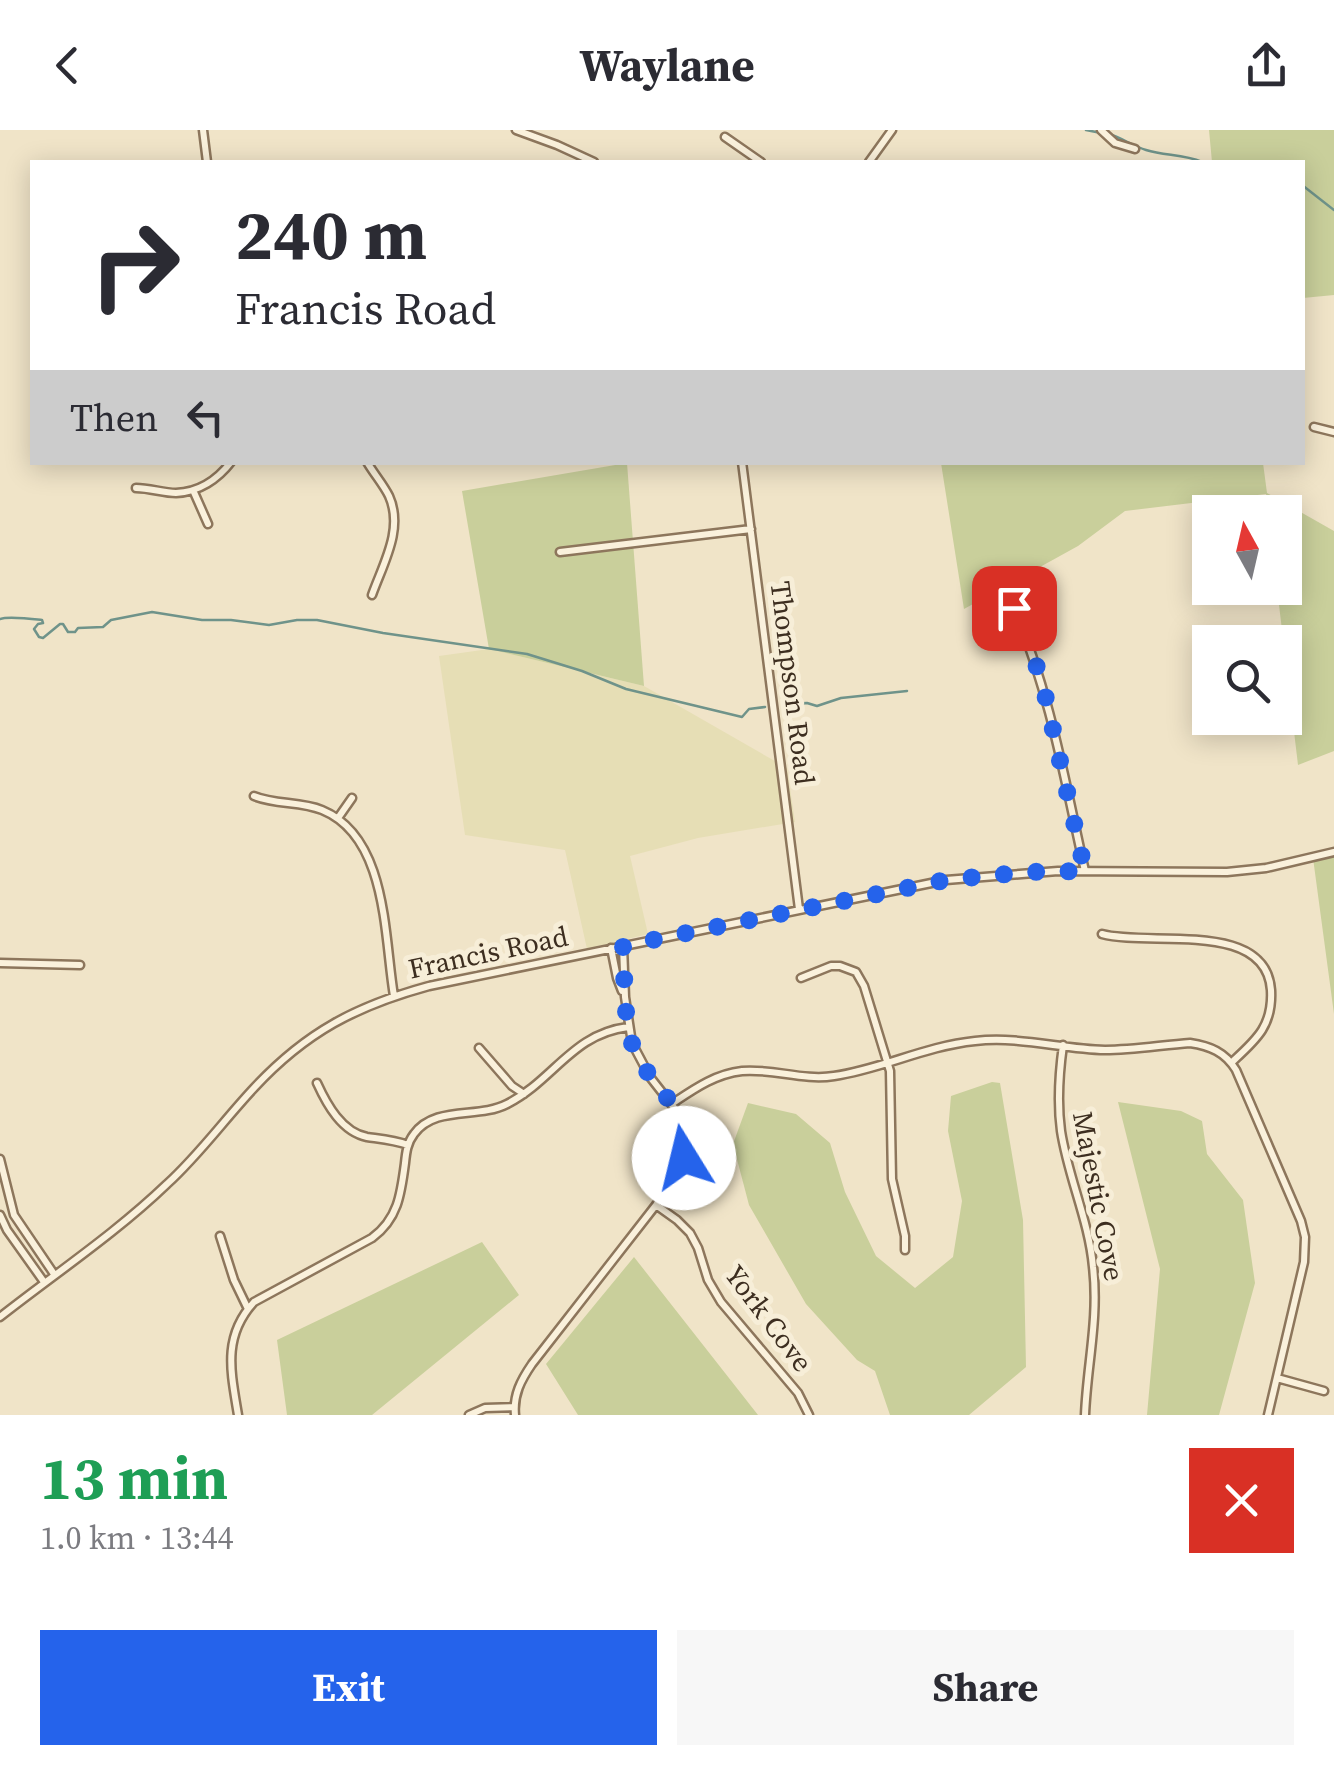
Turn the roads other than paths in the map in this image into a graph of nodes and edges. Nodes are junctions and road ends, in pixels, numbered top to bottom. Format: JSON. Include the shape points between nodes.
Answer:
{"nodes":[{"id":1,"x":203,"y":130,"type":"edge"},
{"id":2,"x":516,"y":130,"type":"edge"},
{"id":3,"x":892,"y":130,"type":"edge"},
{"id":4,"x":1101,"y":130,"type":"edge"},
{"id":5,"x":725,"y":138,"type":"dead end"},
{"id":6,"x":1135,"y":149,"type":"dead end"},
{"id":7,"x":208,"y":160,"type":"edge"},
{"id":8,"x":590,"y":160,"type":"edge"},
{"id":9,"x":758,"y":160,"type":"edge"},
{"id":10,"x":870,"y":160,"type":"edge"},
{"id":11,"x":1314,"y":427,"type":"dead end"},
{"id":12,"x":1334,"y":432,"type":"edge"},
{"id":13,"x":228,"y":465,"type":"edge"},
{"id":14,"x":369,"y":465,"type":"edge"},
{"id":15,"x":742,"y":465,"type":"edge"},
{"id":16,"x":136,"y":488,"type":"dead end"},
{"id":17,"x":193,"y":490,"type":"junction"},
{"id":18,"x":208,"y":524,"type":"dead end"},
{"id":19,"x":751,"y":529,"type":"junction"},
{"id":20,"x":560,"y":552,"type":"dead end"},
{"id":21,"x":372,"y":595,"type":"dead end"},
{"id":22,"x":1014,"y":608,"type":"dead end"},
{"id":23,"x":254,"y":796,"type":"dead end"},
{"id":24,"x":352,"y":798,"type":"dead end"},
{"id":25,"x":338,"y":818,"type":"junction"},
{"id":26,"x":1334,"y":852,"type":"edge"},
{"id":27,"x":1085,"y":871,"type":"junction"},
{"id":28,"x":799,"y":909,"type":"junction"},
{"id":29,"x":1102,"y":934,"type":"dead end"},
{"id":30,"x":623,"y":946,"type":"junction"},
{"id":31,"x":611,"y":948,"type":"junction"},
{"id":32,"x":0,"y":964,"type":"edge"},
{"id":33,"x":80,"y":966,"type":"dead end"},
{"id":34,"x":801,"y":978,"type":"dead end"},
{"id":35,"x":394,"y":996,"type":"junction"},
{"id":36,"x":625,"y":997,"type":"junction"},
{"id":37,"x":628,"y":1026,"type":"junction"},
{"id":38,"x":1063,"y":1045,"type":"junction"},
{"id":39,"x":480,"y":1048,"type":"dead end"},
{"id":40,"x":887,"y":1062,"type":"junction"},
{"id":41,"x":1232,"y":1062,"type":"junction"},
{"id":42,"x":317,"y":1084,"type":"dead end"},
{"id":43,"x":524,"y":1094,"type":"junction"},
{"id":44,"x":673,"y":1103,"type":"junction"},
{"id":45,"x":408,"y":1146,"type":"junction"},
{"id":46,"x":0,"y":1159,"type":"edge"},
{"id":47,"x":656,"y":1205,"type":"junction"},
{"id":48,"x":0,"y":1215,"type":"edge"},
{"id":49,"x":220,"y":1236,"type":"dead end"},
{"id":50,"x":905,"y":1250,"type":"dead end"},
{"id":51,"x":54,"y":1274,"type":"junction"},
{"id":52,"x":44,"y":1282,"type":"junction"},
{"id":53,"x":248,"y":1309,"type":"junction"},
{"id":54,"x":0,"y":1317,"type":"edge"},
{"id":55,"x":1277,"y":1378,"type":"junction"},
{"id":56,"x":1324,"y":1391,"type":"dead end"},
{"id":57,"x":514,"y":1411,"type":"edge"},
{"id":58,"x":238,"y":1415,"type":"edge"},
{"id":59,"x":469,"y":1415,"type":"edge"},
{"id":60,"x":809,"y":1415,"type":"edge"},
{"id":61,"x":1085,"y":1415,"type":"edge"},
{"id":62,"x":1268,"y":1415,"type":"edge"}],
"edges":[{"from":1,"to":7,"type":"street"},
{"from":2,"to":8,"type":"street"},
{"from":3,"to":10,"type":"street"},
{"from":4,"to":6,"type":"street"},
{"from":5,"to":9,"type":"street"},
{"from":11,"to":12,"type":"street"},
{"from":13,"to":17,"type":"street"},
{"from":14,"to":21,"type":"street","via":[[395,518]]},
{"from":15,"to":19,"type":"street","name":"Thompson Road"},
{"from":16,"to":17,"type":"street"},
{"from":17,"to":18,"type":"street"},
{"from":19,"to":20,"type":"street"},
{"from":19,"to":28,"type":"street","name":"Thompson Road"},
{"from":22,"to":27,"type":"street","via":[[1044,690]]},
{"from":23,"to":25,"type":"street"},
{"from":24,"to":25,"type":"street"},
{"from":25,"to":35,"type":"street","via":[[372,866]]},
{"from":26,"to":27,"type":"street","name":"Francis Road","via":[[1227,872]]},
{"from":27,"to":28,"type":"street","name":"Francis Road","via":[[946,880]]},
{"from":28,"to":30,"type":"street","name":"Francis Road"},
{"from":29,"to":41,"type":"street","via":[[1225,942],[1248,950],[1270,984],[1271,1007],[1266,1026]]},
{"from":30,"to":31,"type":"street","name":"Francis Road"},
{"from":30,"to":36,"type":"street"},
{"from":31,"to":35,"type":"street","name":"Francis Road"},
{"from":31,"to":36,"type":"street"},
{"from":32,"to":33,"type":"street"},
{"from":34,"to":40,"type":"street","via":[[831,966],[856,972]]},
{"from":35,"to":51,"type":"street","name":"Francis Road","via":[[334,1022],[285,1057],[168,1184]]},
{"from":36,"to":37,"type":"street"},
{"from":37,"to":43,"type":"street","via":[[582,1042]]},
{"from":37,"to":44,"type":"street","via":[[638,1058]]},
{"from":38,"to":40,"type":"street","via":[[981,1040]]},
{"from":38,"to":41,"type":"street","via":[[1106,1050],[1190,1043]]},
{"from":38,"to":61,"type":"street","name":"Majestic Cove","via":[[1062,1134],[1095,1290]]},
{"from":39,"to":43,"type":"street"},
{"from":40,"to":44,"type":"street","via":[[827,1077],[744,1071],[712,1079]]},
{"from":40,"to":50,"type":"street","via":[[892,1179]]},
{"from":41,"to":55,"type":"street","via":[[1302,1221],[1304,1262]]},
{"from":42,"to":45,"type":"street","via":[[350,1130]]},
{"from":43,"to":45,"type":"street","via":[[503,1106],[429,1120]]},
{"from":44,"to":47,"type":"street","via":[[687,1146]]},
{"from":45,"to":53,"type":"street","via":[[401,1196],[386,1226]]},
{"from":46,"to":51,"type":"street","via":[[14,1216]]},
{"from":47,"to":57,"type":"street","via":[[532,1364]]},
{"from":47,"to":60,"type":"street","name":"York Cove","via":[[690,1234],[721,1302]]},
{"from":48,"to":52,"type":"street"},
{"from":49,"to":53,"type":"street"},
{"from":51,"to":52,"type":"street","name":"Francis Road"},
{"from":52,"to":54,"type":"street","name":"Francis Road"},
{"from":53,"to":58,"type":"street","via":[[232,1346]]},
{"from":55,"to":56,"type":"street"},
{"from":55,"to":62,"type":"street"},
{"from":57,"to":59,"type":"street","via":[[485,1408]]}]}
